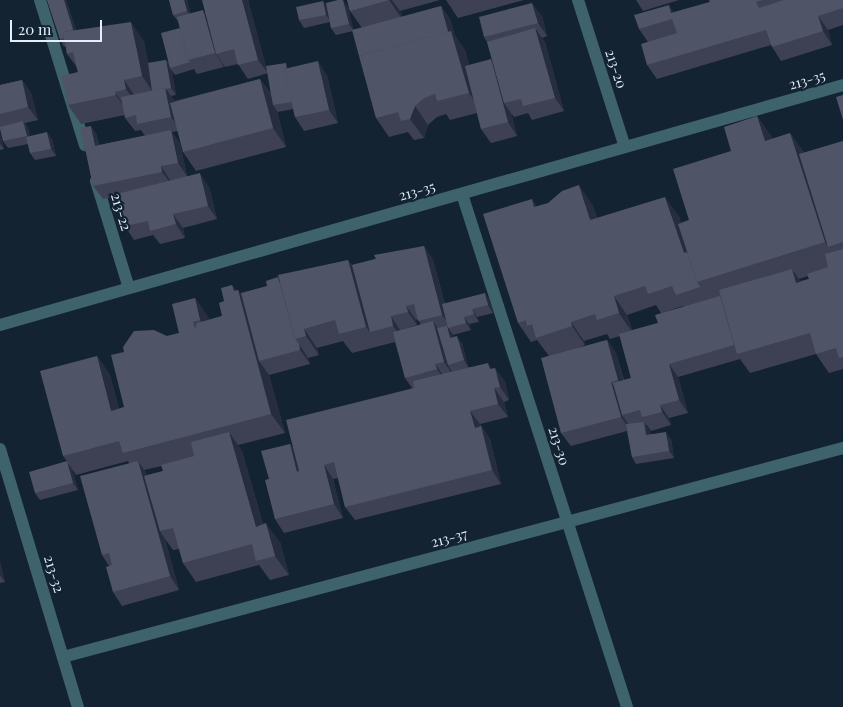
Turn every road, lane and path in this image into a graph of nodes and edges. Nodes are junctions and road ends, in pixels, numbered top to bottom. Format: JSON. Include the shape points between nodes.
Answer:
{"nodes":[{"id":1,"x":40,"y":0,"type":"edge"},
{"id":2,"x":578,"y":0,"type":"edge"},
{"id":3,"x":843,"y":85,"type":"edge"},
{"id":4,"x":625,"y":147,"type":"junction"},
{"id":5,"x":462,"y":194,"type":"junction"},
{"id":6,"x":128,"y":288,"type":"junction"},
{"id":7,"x":0,"y":324,"type":"edge"},
{"id":8,"x":843,"y":448,"type":"edge"},
{"id":9,"x":0,"y":449,"type":"edge"},
{"id":10,"x":568,"y":522,"type":"junction"},
{"id":11,"x":63,"y":658,"type":"junction"},
{"id":12,"x":78,"y":707,"type":"edge"},
{"id":13,"x":626,"y":707,"type":"edge"}],
"edges":[{"from":1,"to":6,"type":"street","name":"213-22"},
{"from":2,"to":4,"type":"street","name":"213-20"},
{"from":3,"to":4,"type":"street","name":"213-35"},
{"from":4,"to":5,"type":"street","name":"213-35"},
{"from":5,"to":6,"type":"street","name":"213-35"},
{"from":5,"to":10,"type":"street","name":"213-30"},
{"from":6,"to":7,"type":"street","name":"213-35"},
{"from":8,"to":10,"type":"street","name":"213-37"},
{"from":9,"to":11,"type":"street","name":"213-32"},
{"from":10,"to":11,"type":"street","name":"213-37"},
{"from":10,"to":13,"type":"street","name":"213-30"},
{"from":11,"to":12,"type":"street","name":"213-32"}]}
